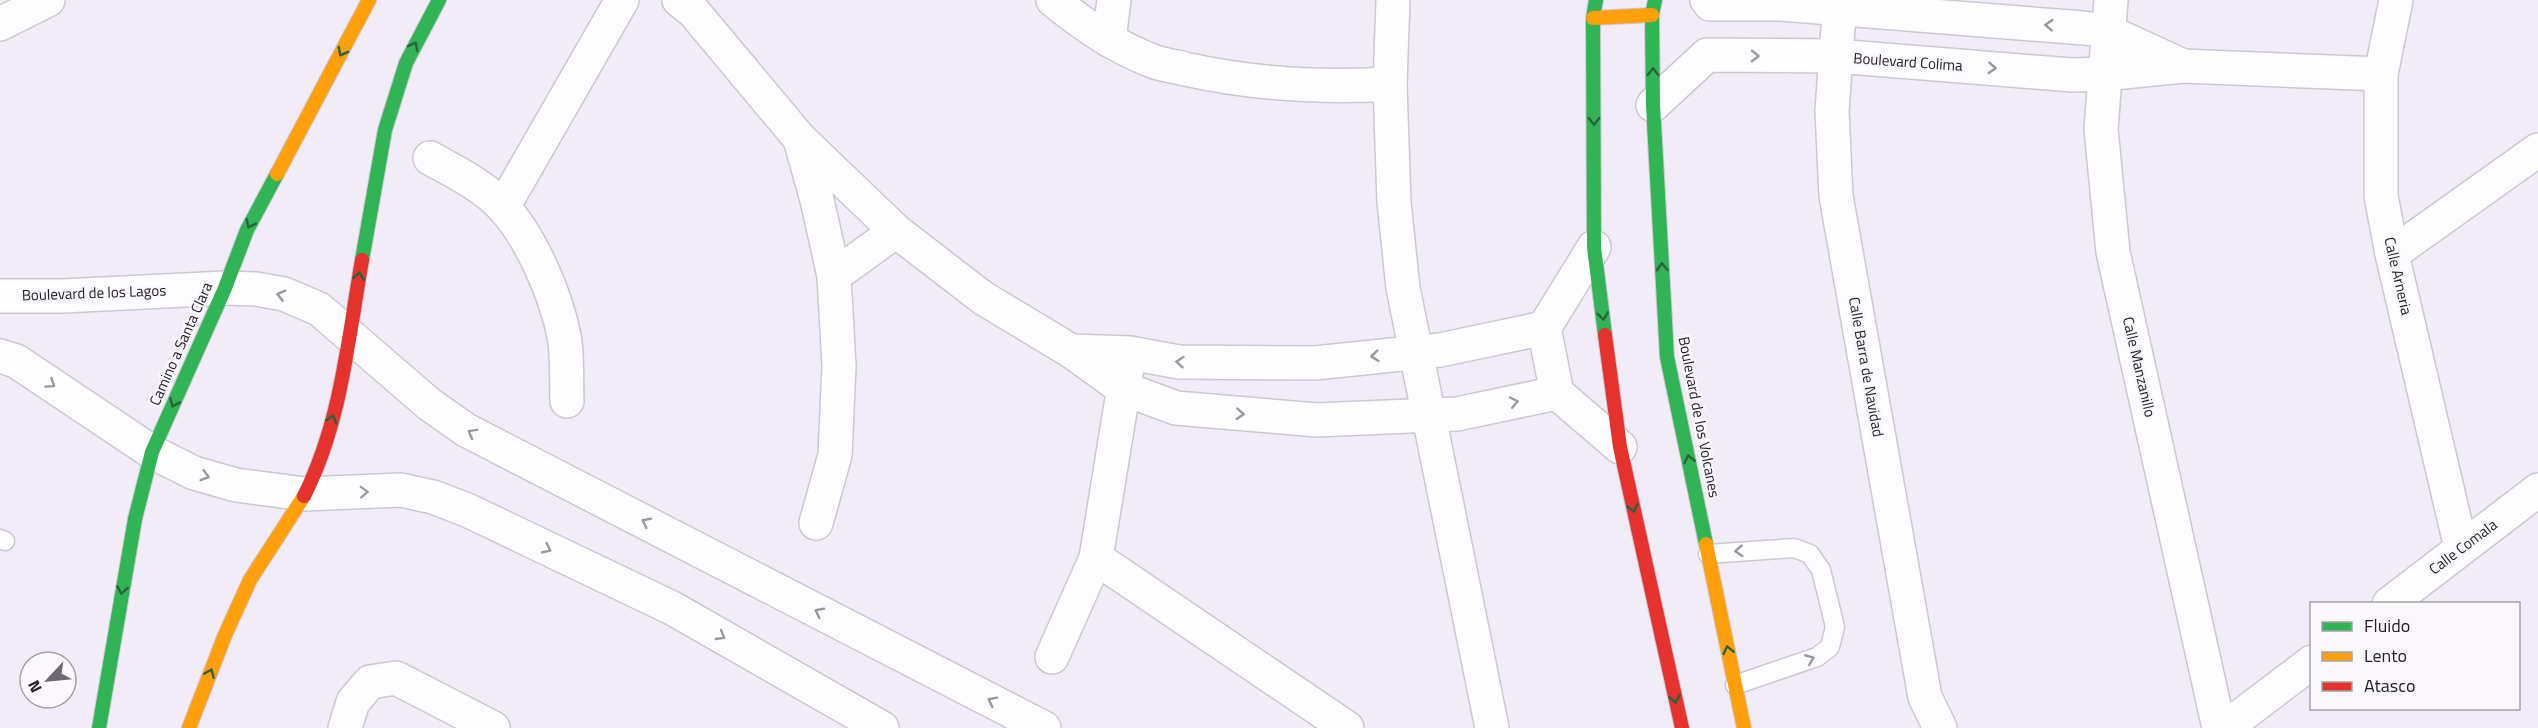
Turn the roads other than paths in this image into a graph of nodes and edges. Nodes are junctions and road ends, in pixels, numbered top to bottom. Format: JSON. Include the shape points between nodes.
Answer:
{"nodes":[{"id":1,"x":48,"y":0,"type":"edge"},
{"id":2,"x":369,"y":0,"type":"edge"},
{"id":3,"x":439,"y":0,"type":"edge"},
{"id":4,"x":622,"y":0,"type":"edge"},
{"id":5,"x":680,"y":0,"type":"edge"},
{"id":6,"x":1053,"y":0,"type":"edge"},
{"id":7,"x":1114,"y":0,"type":"edge"},
{"id":8,"x":1393,"y":0,"type":"edge"},
{"id":9,"x":1596,"y":0,"type":"edge"},
{"id":10,"x":1655,"y":0,"type":"edge"},
{"id":11,"x":2397,"y":0,"type":"edge"},
{"id":12,"x":1709,"y":2,"type":"edge"},
{"id":13,"x":1840,"y":4,"type":"edge"},
{"id":14,"x":1653,"y":15,"type":"junction"},
{"id":15,"x":2109,"y":16,"type":"edge"},
{"id":16,"x":1593,"y":18,"type":"junction"},
{"id":17,"x":0,"y":24,"type":"edge"},
{"id":18,"x":1109,"y":40,"type":"junction"},
{"id":19,"x":1707,"y":55,"type":"junction"},
{"id":20,"x":1836,"y":56,"type":"junction"},
{"id":21,"x":2183,"y":66,"type":"junction"},
{"id":22,"x":2104,"y":74,"type":"junction"},
{"id":23,"x":2381,"y":74,"type":"junction"},
{"id":24,"x":1390,"y":84,"type":"junction"},
{"id":25,"x":1653,"y":105,"type":"junction"},
{"id":26,"x":800,"y":139,"type":"junction"},
{"id":27,"x":2538,"y":150,"type":"edge"},
{"id":28,"x":430,"y":158,"type":"dead end"},
{"id":29,"x":503,"y":207,"type":"junction"},
{"id":30,"x":896,"y":231,"type":"junction"},
{"id":31,"x":1594,"y":247,"type":"junction"},
{"id":32,"x":2392,"y":254,"type":"junction"},
{"id":33,"x":834,"y":276,"type":"junction"},
{"id":34,"x":225,"y":288,"type":"junction"},
{"id":35,"x":1,"y":300,"type":"edge"},
{"id":36,"x":1544,"y":328,"type":"junction"},
{"id":37,"x":349,"y":333,"type":"junction"},
{"id":38,"x":1071,"y":351,"type":"junction"},
{"id":39,"x":1416,"y":352,"type":"junction"},
{"id":40,"x":1130,"y":353,"type":"junction"},
{"id":41,"x":0,"y":356,"type":"edge"},
{"id":42,"x":1122,"y":388,"type":"junction"},
{"id":43,"x":1557,"y":393,"type":"junction"},
{"id":44,"x":567,"y":400,"type":"dead end"},
{"id":45,"x":1429,"y":417,"type":"junction"},
{"id":46,"x":1620,"y":447,"type":"junction"},
{"id":47,"x":152,"y":452,"type":"junction"},
{"id":48,"x":2538,"y":490,"type":"edge"},
{"id":49,"x":305,"y":494,"type":"junction"},
{"id":50,"x":816,"y":523,"type":"dead end"},
{"id":51,"x":2462,"y":548,"type":"junction"},
{"id":52,"x":1708,"y":554,"type":"junction"},
{"id":53,"x":1096,"y":558,"type":"junction"},
{"id":54,"x":2390,"y":602,"type":"edge"},
{"id":55,"x":1052,"y":657,"type":"dead end"},
{"id":56,"x":2310,"y":664,"type":"edge"},
{"id":57,"x":1736,"y":685,"type":"junction"},
{"id":58,"x":99,"y":728,"type":"edge"},
{"id":59,"x":189,"y":728,"type":"edge"},
{"id":60,"x":345,"y":728,"type":"edge"},
{"id":61,"x":493,"y":728,"type":"edge"},
{"id":62,"x":882,"y":728,"type":"edge"},
{"id":63,"x":1044,"y":728,"type":"edge"},
{"id":64,"x":1347,"y":728,"type":"edge"},
{"id":65,"x":1492,"y":728,"type":"edge"},
{"id":66,"x":1682,"y":728,"type":"edge"},
{"id":67,"x":1744,"y":728,"type":"edge"},
{"id":68,"x":1940,"y":728,"type":"edge"},
{"id":69,"x":2219,"y":728,"type":"edge"},
{"id":70,"x":2225,"y":728,"type":"edge"}],
"edges":[{"from":1,"to":17,"type":"street"},
{"from":2,"to":34,"type":"main road","name":"Camino a Santa Clara","one_way":true,"via":[[247,230]]},
{"from":37,"to":3,"type":"main road","one_way":true,"via":[[385,130],[405,63]]},
{"from":4,"to":29,"type":"street"},
{"from":5,"to":26,"type":"street"},
{"from":6,"to":18,"type":"street"},
{"from":7,"to":18,"type":"street"},
{"from":8,"to":24,"type":"street"},
{"from":9,"to":16,"type":"main road"},
{"from":10,"to":14,"type":"main road","name":"Boulevard de los Volcanes"},
{"from":11,"to":23,"type":"street","name":"Calle Arneria"},
{"from":12,"to":13,"type":"street","name":"Boulevard Colima"},
{"from":12,"to":19,"type":"street"},
{"from":15,"to":13,"type":"street","name":"Boulevard Colima","one_way":true},
{"from":13,"to":20,"type":"street","name":"Calle Barra de Navidad"},
{"from":14,"to":16,"type":"main road"},
{"from":25,"to":14,"type":"main road","name":"Boulevard de los Volcanes","one_way":true},
{"from":15,"to":21,"type":"street","name":"Boulevard Colima"},
{"from":15,"to":22,"type":"street","name":"Calle Manzanillo"},
{"from":16,"to":31,"type":"main road","one_way":true},
{"from":18,"to":24,"type":"street","via":[[1151,61],[1209,74],[1274,83]]},
{"from":19,"to":20,"type":"street","name":"Boulevard Colima","one_way":true},
{"from":19,"to":25,"type":"street"},
{"from":20,"to":22,"type":"street","name":"Boulevard Colima","one_way":true,"via":[[2072,75]]},
{"from":20,"to":68,"type":"street","name":"Calle Barra de Navidad","via":[[1832,111],[1836,196],[1925,697]]},
{"from":21,"to":22,"type":"street","name":"Boulevard Colima"},
{"from":21,"to":23,"type":"street","name":"Boulevard Colima"},
{"from":22,"to":69,"type":"street","name":"Calle Manzanillo","via":[[2101,129],[2114,252]]},
{"from":23,"to":32,"type":"street","name":"Calle Arneria","via":[[2381,196]]},
{"from":24,"to":39,"type":"street","via":[[1394,202],[1403,288]]},
{"from":52,"to":25,"type":"main road","name":"Boulevard de los Volcanes","one_way":true,"via":[[1667,357]]},
{"from":26,"to":30,"type":"street"},
{"from":26,"to":33,"type":"street"},
{"from":27,"to":32,"type":"street"},
{"from":28,"to":29,"type":"street","via":[[469,179]]},
{"from":29,"to":44,"type":"street","via":[[528,243],[548,284],[565,337]]},
{"from":30,"to":33,"type":"street"},
{"from":30,"to":38,"type":"street","via":[[983,298]]},
{"from":31,"to":36,"type":"street"},
{"from":31,"to":46,"type":"main road","one_way":true},
{"from":32,"to":51,"type":"street","name":"Calle Arneria"},
{"from":33,"to":50,"type":"street","via":[[839,366],[835,455]]},
{"from":34,"to":35,"type":"street","name":"Boulevard de los Lagos"},
{"from":37,"to":34,"type":"street","name":"Boulevard de los Lagos","one_way":true,"via":[[319,309],[284,294]]},
{"from":34,"to":47,"type":"main road","name":"Camino a Santa Clara","one_way":true},
{"from":36,"to":39,"type":"street"},
{"from":36,"to":43,"type":"street"},
{"from":49,"to":37,"type":"main road","one_way":true,"via":[[339,393]]},
{"from":63,"to":37,"type":"street","name":"Boulevard de los Lagos","one_way":true,"via":[[466,430],[429,405]]},
{"from":38,"to":40,"type":"street"},
{"from":38,"to":42,"type":"street"},
{"from":39,"to":40,"type":"street","one_way":true,"via":[[1315,363],[1179,362]]},
{"from":39,"to":45,"type":"street"},
{"from":40,"to":42,"type":"street"},
{"from":41,"to":47,"type":"street","one_way":true,"via":[[16,361]]},
{"from":42,"to":45,"type":"street","one_way":true,"via":[[1176,408],[1317,420]]},
{"from":42,"to":53,"type":"street"},
{"from":45,"to":43,"type":"street","one_way":true},
{"from":43,"to":46,"type":"street"},
{"from":45,"to":65,"type":"street"},
{"from":46,"to":66,"type":"main road","one_way":true},
{"from":47,"to":49,"type":"street","one_way":true,"via":[[194,473],[236,485]]},
{"from":47,"to":58,"type":"main road","name":"Camino a Santa Clara","one_way":true,"via":[[135,519]]},
{"from":48,"to":51,"type":"street","name":"Calle Comala"},
{"from":59,"to":49,"type":"main road","one_way":true,"via":[[250,580]]},
{"from":49,"to":62,"type":"street","one_way":true,"via":[[401,490],[467,510],[672,608]]},
{"from":51,"to":54,"type":"street","name":"Calle Comala"},
{"from":57,"to":52,"type":"main road","name":"Boulevard de los Volcanes","one_way":true},
{"from":57,"to":52,"type":"lane","one_way":true,"via":[[1817,657],[1830,647],[1835,627],[1821,570],[1810,554],[1794,548]]},
{"from":53,"to":55,"type":"street"},
{"from":53,"to":64,"type":"street"},
{"from":56,"to":70,"type":"street"},
{"from":57,"to":67,"type":"main road","name":"Boulevard de los Volcanes"},
{"from":60,"to":61,"type":"street","via":[[353,702],[370,682],[396,678]]}]}
